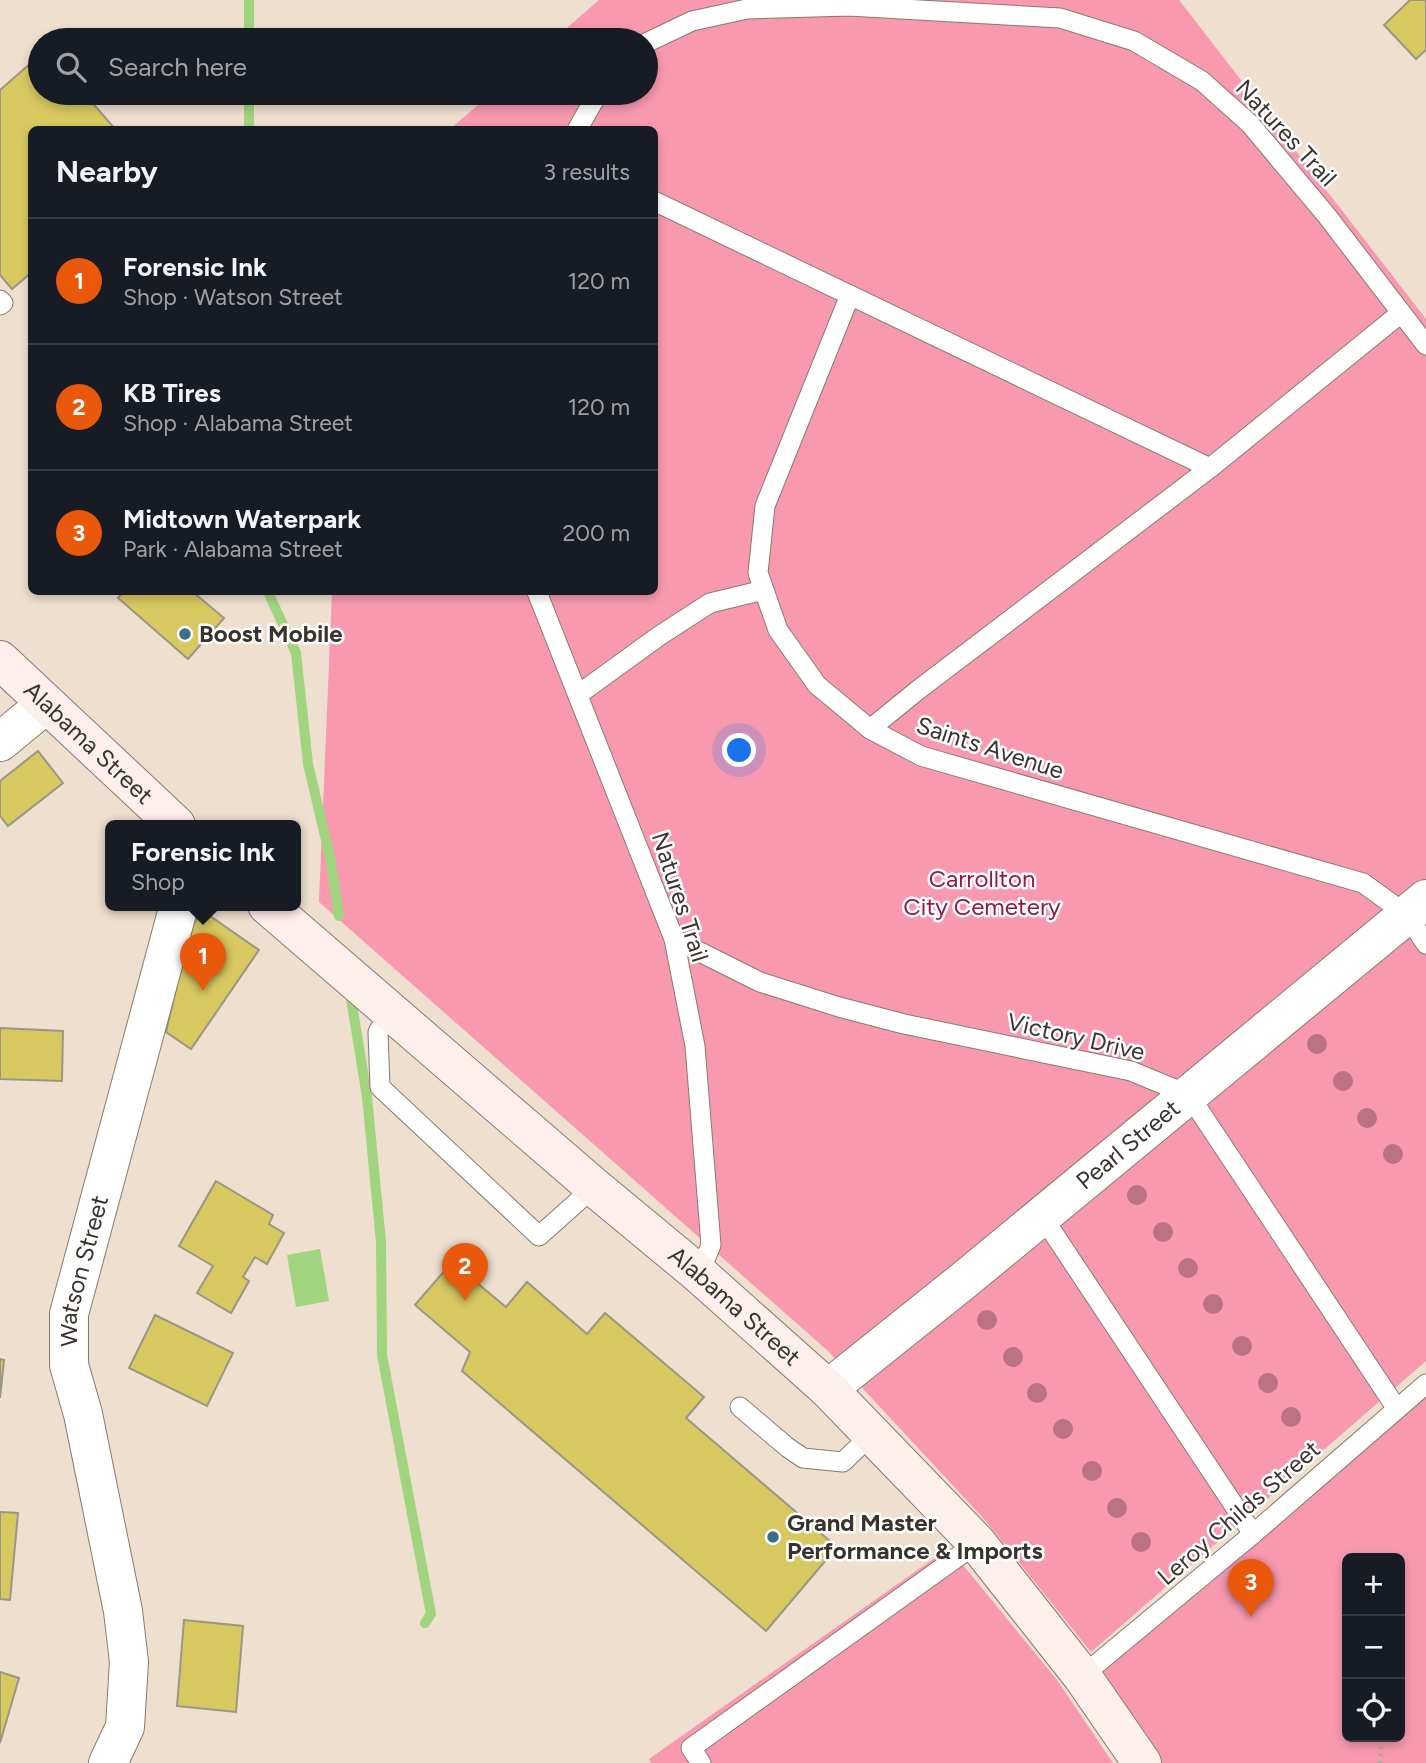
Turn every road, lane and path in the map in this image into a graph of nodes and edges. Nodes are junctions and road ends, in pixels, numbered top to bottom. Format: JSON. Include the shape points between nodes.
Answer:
{"nodes":[{"id":1,"x":658,"y":37,"type":"edge"},
{"id":2,"x":591,"y":105,"type":"edge"},
{"id":3,"x":579,"y":126,"type":"edge"},
{"id":4,"x":658,"y":203,"type":"edge"},
{"id":5,"x":850,"y":295,"type":"junction"},
{"id":6,"x":1401,"y":313,"type":"junction"},
{"id":7,"x":1426,"y":345,"type":"edge"},
{"id":8,"x":1210,"y":468,"type":"junction"},
{"id":9,"x":764,"y":590,"type":"junction"},
{"id":10,"x":538,"y":595,"type":"edge"},
{"id":11,"x":0,"y":660,"type":"edge"},
{"id":12,"x":579,"y":694,"type":"junction"},
{"id":13,"x":47,"y":704,"type":"junction"},
{"id":14,"x":870,"y":729,"type":"junction"},
{"id":15,"x":0,"y":742,"type":"edge"},
{"id":16,"x":171,"y":820,"type":"edge"},
{"id":17,"x":177,"y":911,"type":"edge"},
{"id":18,"x":274,"y":911,"type":"edge"},
{"id":19,"x":1420,"y":919,"type":"edge"},
{"id":20,"x":674,"y":939,"type":"junction"},
{"id":21,"x":391,"y":1012,"type":"junction"},
{"id":22,"x":1189,"y":1095,"type":"junction"},
{"id":23,"x":594,"y":1187,"type":"junction"},
{"id":24,"x":1042,"y":1216,"type":"junction"},
{"id":25,"x":699,"y":1274,"type":"junction"},
{"id":26,"x":1426,"y":1384,"type":"edge"},
{"id":27,"x":828,"y":1389,"type":"junction"},
{"id":28,"x":740,"y":1407,"type":"dead end"},
{"id":29,"x":1397,"y":1409,"type":"junction"},
{"id":30,"x":872,"y":1434,"type":"junction"},
{"id":31,"x":1253,"y":1534,"type":"junction"},
{"id":32,"x":977,"y":1543,"type":"junction"},
{"id":33,"x":1082,"y":1676,"type":"junction"},
{"id":34,"x":1382,"y":1742,"type":"edge"},
{"id":35,"x":108,"y":1763,"type":"edge"},
{"id":36,"x":701,"y":1763,"type":"edge"},
{"id":37,"x":1142,"y":1763,"type":"edge"},
{"id":38,"x":1380,"y":1763,"type":"edge"}],
"edges":[{"from":1,"to":6,"type":"lane","name":"Natures Trail","via":[[692,21],[747,9],[849,6],[1060,18],[1134,41],[1202,81],[1250,124]]},
{"from":2,"to":3,"type":"lane"},
{"from":4,"to":5,"type":"lane"},
{"from":5,"to":8,"type":"lane"},
{"from":5,"to":9,"type":"lane","name":"Saints Avenue","via":[[765,506],[758,573]]},
{"from":6,"to":7,"type":"lane","name":"Natures Trail"},
{"from":6,"to":8,"type":"lane"},
{"from":8,"to":14,"type":"lane"},
{"from":9,"to":12,"type":"lane","via":[[710,603]]},
{"from":9,"to":14,"type":"lane","name":"Saints Avenue","via":[[778,630],[817,685]]},
{"from":10,"to":12,"type":"lane","name":"Natures Trail"},
{"from":11,"to":13,"type":"main road","name":"Alabama Street"},
{"from":12,"to":20,"type":"lane","name":"Natures Trail"},
{"from":13,"to":15,"type":"street"},
{"from":13,"to":16,"type":"main road","name":"Alabama Street"},
{"from":14,"to":19,"type":"lane","name":"Saints Avenue","via":[[920,756],[1363,883]]},
{"from":17,"to":35,"type":"street","name":"Watson Street","via":[[69,1314],[69,1365],[124,1611],[129,1662],[125,1727]]},
{"from":18,"to":21,"type":"main road","name":"Alabama Street"},
{"from":19,"to":22,"type":"street","name":"Pearl Street"},
{"from":20,"to":22,"type":"lane","name":"Victory Drive","via":[[760,982],[839,1007],[1131,1071]]},
{"from":20,"to":25,"type":"lane","name":"Natures Trail","via":[[695,1046],[711,1245]]},
{"from":21,"to":23,"type":"main road","name":"Alabama Street"},
{"from":21,"to":23,"type":"lane","via":[[378,1032],[380,1087],[539,1236]]},
{"from":22,"to":24,"type":"street","name":"Pearl Street"},
{"from":22,"to":29,"type":"lane"},
{"from":23,"to":25,"type":"main road","name":"Alabama Street"},
{"from":24,"to":27,"type":"street","name":"Pearl Street"},
{"from":24,"to":31,"type":"lane"},
{"from":25,"to":27,"type":"main road","name":"Alabama Street"},
{"from":26,"to":29,"type":"lane","name":"Leroy Childs Street"},
{"from":27,"to":30,"type":"main road","name":"Alabama Street"},
{"from":28,"to":30,"type":"lane","via":[[803,1458],[843,1462]]},
{"from":29,"to":31,"type":"lane","name":"Leroy Childs Street"},
{"from":30,"to":32,"type":"main road","name":"Alabama Street"},
{"from":31,"to":33,"type":"lane","name":"Leroy Childs Street"},
{"from":32,"to":33,"type":"main road","name":"Alabama Street"},
{"from":32,"to":36,"type":"lane","via":[[691,1748]]},
{"from":33,"to":37,"type":"main road","name":"Alabama Street"},
{"from":34,"to":38,"type":"path"}]}
